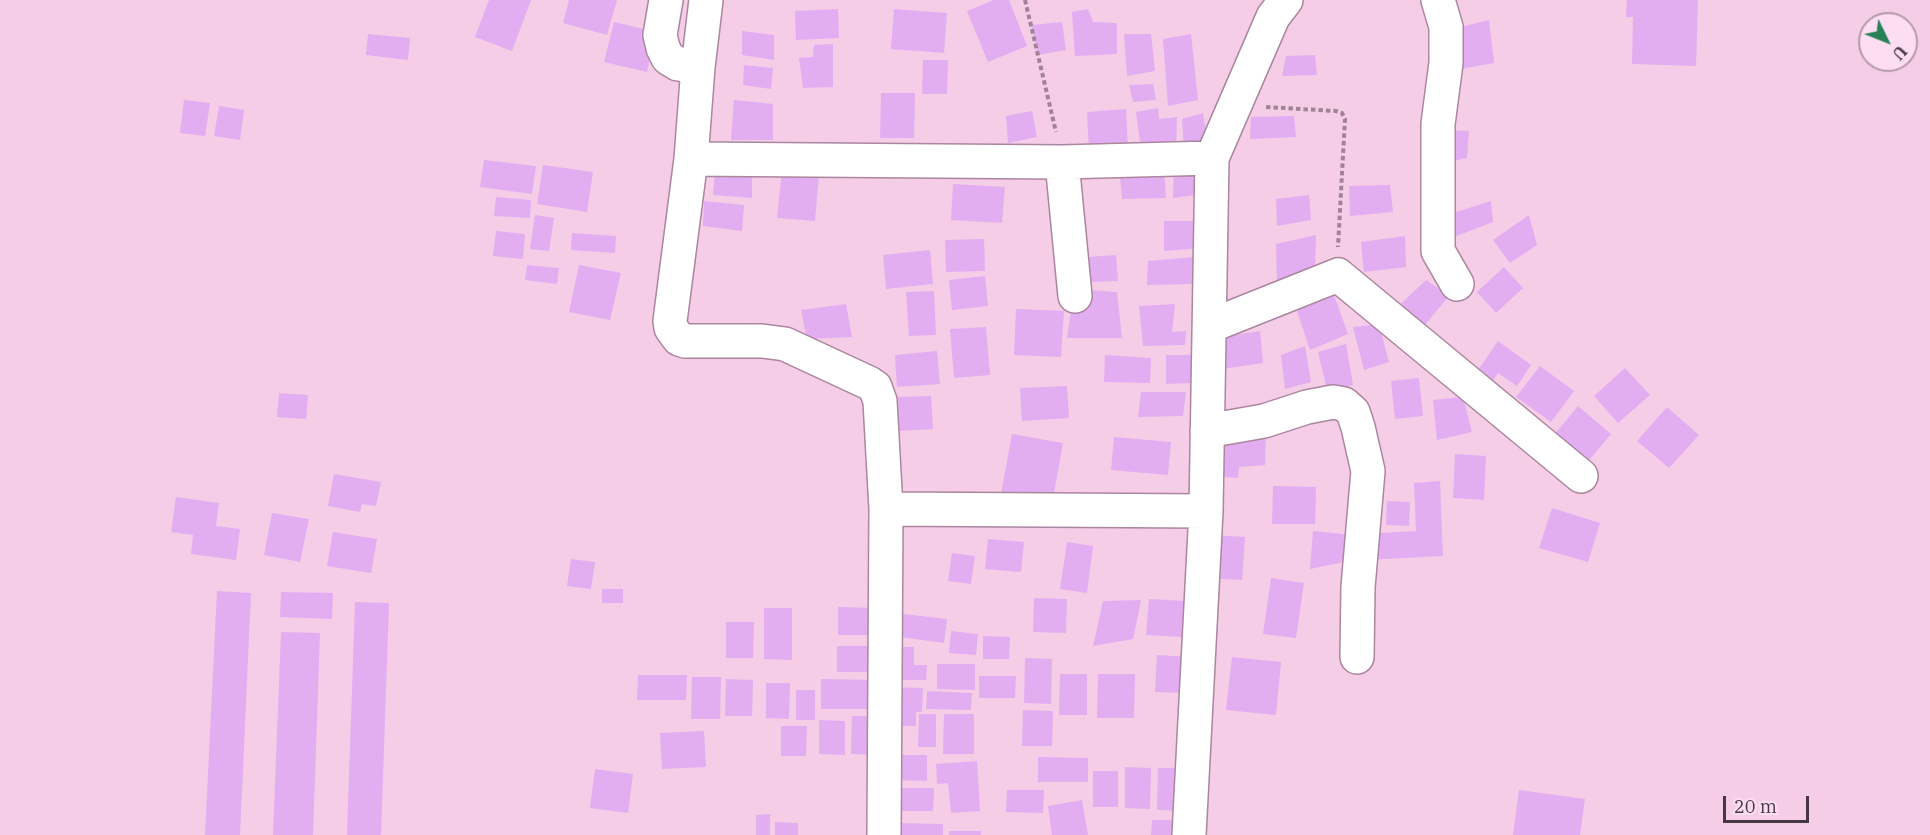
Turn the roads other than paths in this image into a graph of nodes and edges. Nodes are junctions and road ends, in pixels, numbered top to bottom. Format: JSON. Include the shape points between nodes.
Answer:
{"nodes":[{"id":1,"x":666,"y":0,"type":"edge"},
{"id":2,"x":706,"y":0,"type":"edge"},
{"id":3,"x":1286,"y":0,"type":"edge"},
{"id":4,"x":1438,"y":0,"type":"edge"},
{"id":5,"x":698,"y":67,"type":"junction"},
{"id":6,"x":1212,"y":158,"type":"junction"},
{"id":7,"x":691,"y":159,"type":"junction"},
{"id":8,"x":1062,"y":162,"type":"junction"},
{"id":9,"x":1457,"y":284,"type":"dead end"},
{"id":10,"x":1075,"y":296,"type":"dead end"},
{"id":11,"x":1210,"y":326,"type":"junction"},
{"id":12,"x":1207,"y":431,"type":"junction"},
{"id":13,"x":1581,"y":476,"type":"dead end"},
{"id":14,"x":886,"y":509,"type":"junction"},
{"id":15,"x":1206,"y":511,"type":"junction"},
{"id":16,"x":1357,"y":657,"type":"dead end"},
{"id":17,"x":884,"y":835,"type":"edge"},
{"id":18,"x":1190,"y":835,"type":"edge"}],
"edges":[{"from":1,"to":5,"type":"street","via":[[660,35],[663,48],[668,58],[678,64]]},
{"from":2,"to":5,"type":"street"},
{"from":3,"to":6,"type":"street","via":[[1273,17]]},
{"from":4,"to":9,"type":"street","via":[[1446,27],[1446,63],[1438,124],[1438,251]]},
{"from":5,"to":7,"type":"street"},
{"from":6,"to":8,"type":"street"},
{"from":6,"to":11,"type":"street"},
{"from":7,"to":8,"type":"street"},
{"from":7,"to":14,"type":"street","via":[[670,321],[674,334],[685,341],[785,344],[874,387],[880,401]]},
{"from":8,"to":10,"type":"street"},
{"from":11,"to":12,"type":"street"},
{"from":11,"to":13,"type":"street","via":[[1338,275]]},
{"from":12,"to":15,"type":"street"},
{"from":12,"to":16,"type":"street","via":[[1264,422],[1333,402],[1344,404],[1353,412],[1368,471],[1358,587]]},
{"from":14,"to":15,"type":"street"},
{"from":14,"to":17,"type":"street"},
{"from":15,"to":18,"type":"street"}]}
